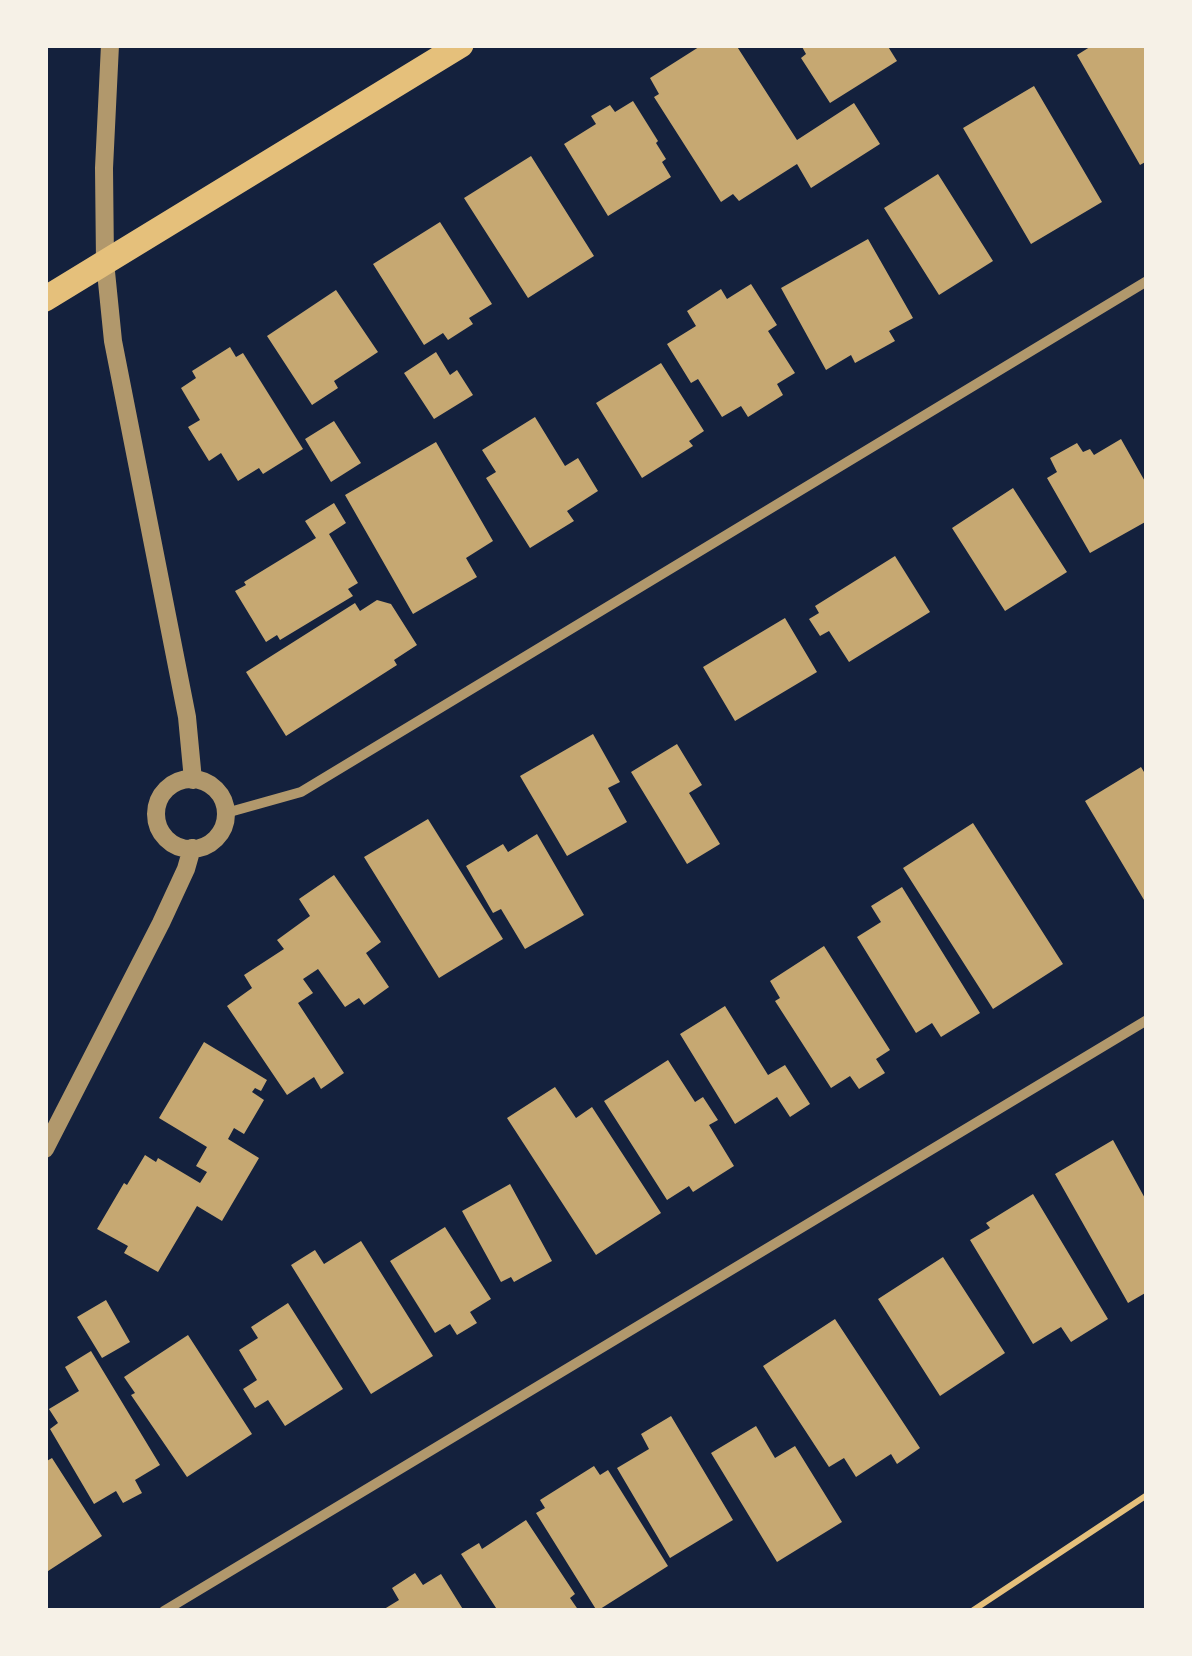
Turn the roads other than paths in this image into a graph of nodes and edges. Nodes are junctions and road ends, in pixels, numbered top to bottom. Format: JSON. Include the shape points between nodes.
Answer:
{"nodes":[{"id":1,"x":110,"y":45,"type":"edge"},
{"id":2,"x":462,"y":45,"type":"edge"},
{"id":3,"x":105,"y":262,"type":"junction"},
{"id":4,"x":1147,"y":281,"type":"edge"},
{"id":5,"x":45,"y":299,"type":"edge"},
{"id":6,"x":193,"y":780,"type":"junction"},
{"id":7,"x":226,"y":813,"type":"junction"},
{"id":8,"x":192,"y":848,"type":"junction"},
{"id":9,"x":1147,"y":1020,"type":"edge"},
{"id":10,"x":45,"y":1149,"type":"edge"},
{"id":11,"x":164,"y":1611,"type":"edge"}],
"edges":[{"from":1,"to":3,"type":"street"},
{"from":2,"to":3,"type":"main road"},
{"from":3,"to":5,"type":"main road"},
{"from":3,"to":6,"type":"street","via":[[113,341],[187,717]]},
{"from":4,"to":7,"type":"street","via":[[302,792]]},
{"from":6,"to":7,"type":"street","via":[[218,791]]},
{"from":6,"to":8,"type":"street","via":[[175,783],[157,808],[167,839]]},
{"from":7,"to":8,"type":"street","via":[[219,836]]},
{"from":8,"to":10,"type":"street"},
{"from":9,"to":11,"type":"street"}]}
